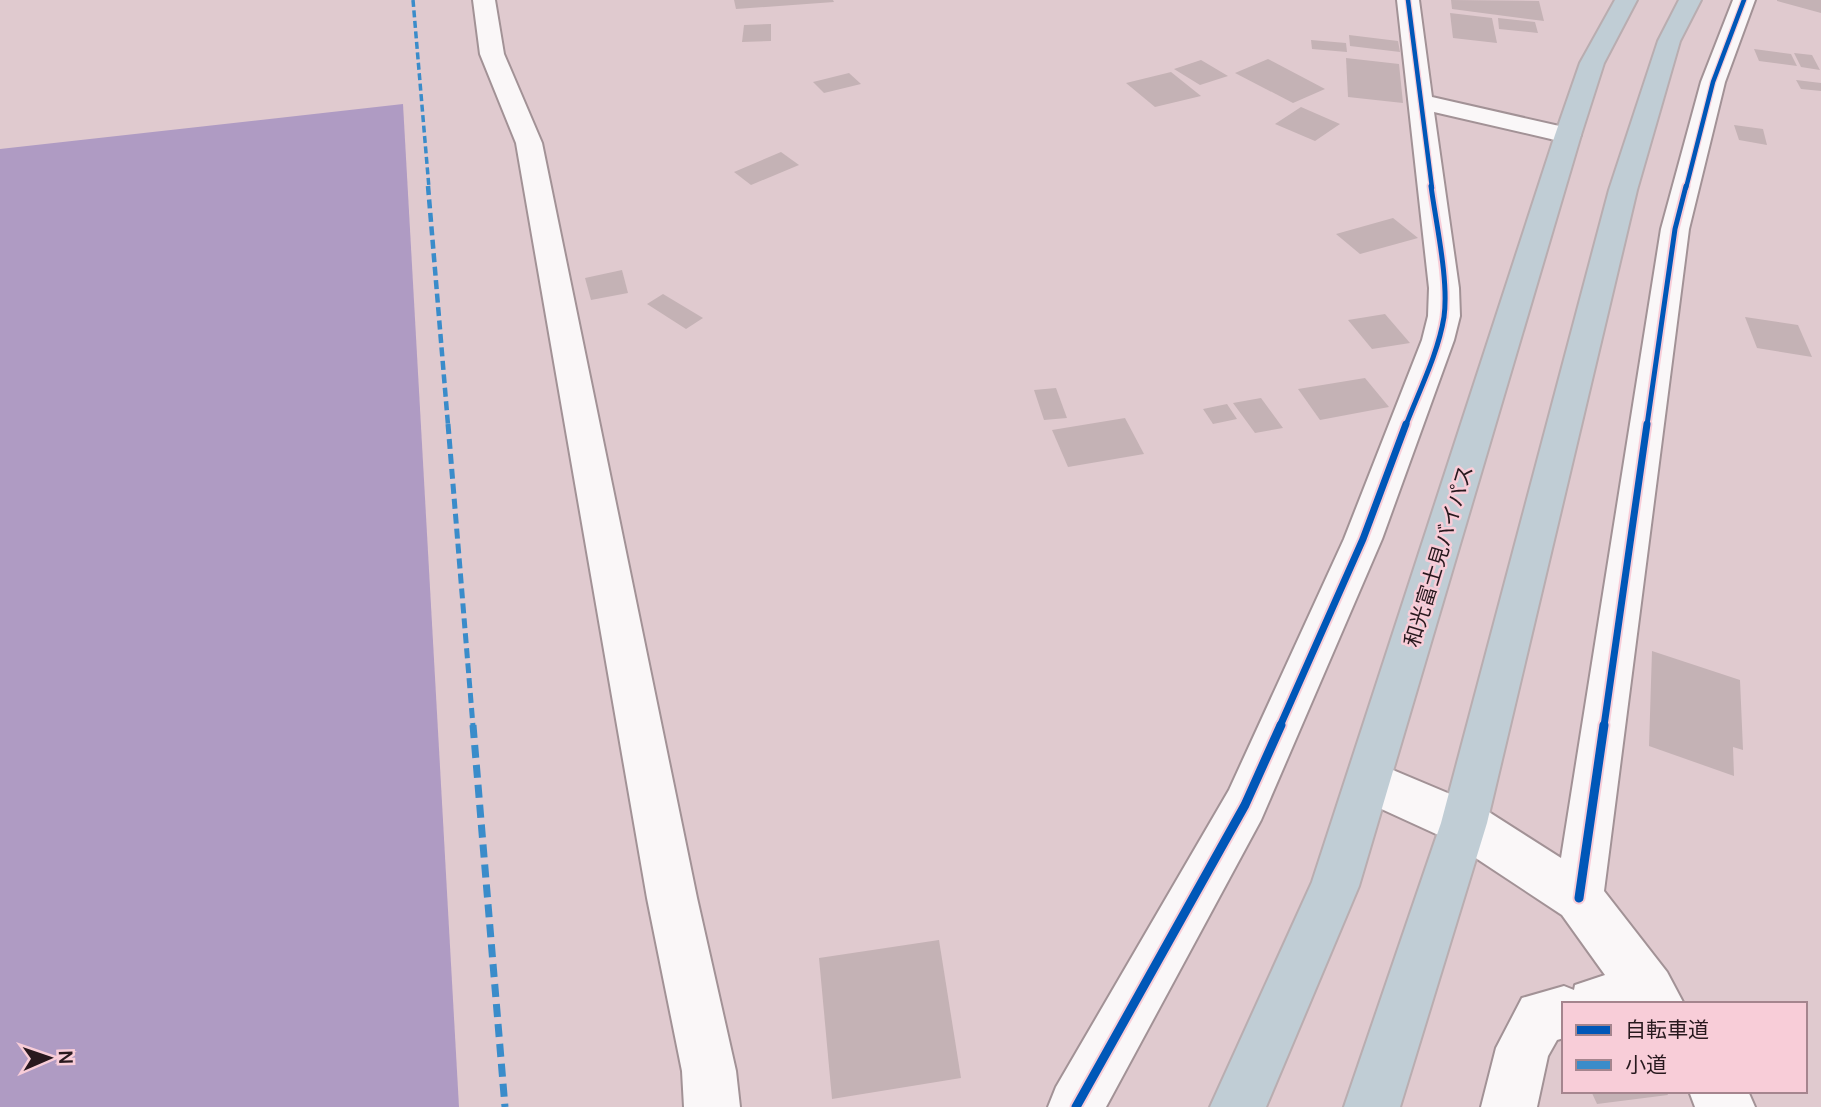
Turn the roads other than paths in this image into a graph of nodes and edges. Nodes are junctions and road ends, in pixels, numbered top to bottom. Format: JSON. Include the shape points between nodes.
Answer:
{"nodes":[{"id":1,"x":484,"y":0,"type":"edge"},
{"id":2,"x":1408,"y":0,"type":"edge"},
{"id":3,"x":1626,"y":0,"type":"edge"},
{"id":4,"x":1690,"y":0,"type":"edge"},
{"id":5,"x":1745,"y":0,"type":"edge"},
{"id":6,"x":1419,"y":101,"type":"junction"},
{"id":7,"x":1568,"y":135,"type":"junction"},
{"id":8,"x":1369,"y":781,"type":"junction"},
{"id":9,"x":1464,"y":823,"type":"junction"},
{"id":10,"x":1579,"y":898,"type":"junction"},
{"id":11,"x":1653,"y":997,"type":"edge"},
{"id":12,"x":1611,"y":1002,"type":"edge"},
{"id":13,"x":1562,"y":1012,"type":"edge"},
{"id":14,"x":712,"y":1107,"type":"edge"},
{"id":15,"x":1076,"y":1107,"type":"edge"},
{"id":16,"x":1238,"y":1107,"type":"edge"},
{"id":17,"x":1372,"y":1107,"type":"edge"},
{"id":18,"x":1509,"y":1107,"type":"edge"}],
"edges":[{"from":1,"to":14,"type":"street","via":[[492,54],[529,143],[672,898],[709,1070]]},
{"from":2,"to":6,"type":"street"},
{"from":3,"to":7,"type":"highway","name":"和光富士見バイパス","via":[[1592,64]]},
{"from":4,"to":9,"type":"highway","via":[[1669,41],[1623,190]]},
{"from":5,"to":10,"type":"street","via":[[1713,82],[1675,229]]},
{"from":6,"to":7,"type":"street"},
{"from":6,"to":15,"type":"street","via":[[1444,288],[1438,340],[1363,539],[1245,805]]},
{"from":7,"to":8,"type":"highway","name":"和光富士見バイパス"},
{"from":8,"to":9,"type":"street"},
{"from":8,"to":16,"type":"highway","name":"和光富士見バイパス","via":[[1335,886]]},
{"from":9,"to":10,"type":"street"},
{"from":9,"to":17,"type":"highway"},
{"from":10,"to":11,"type":"street"},
{"from":11,"to":12,"type":"street"},
{"from":13,"to":18,"type":"street","via":[[1541,1017],[1523,1048]]}]}
